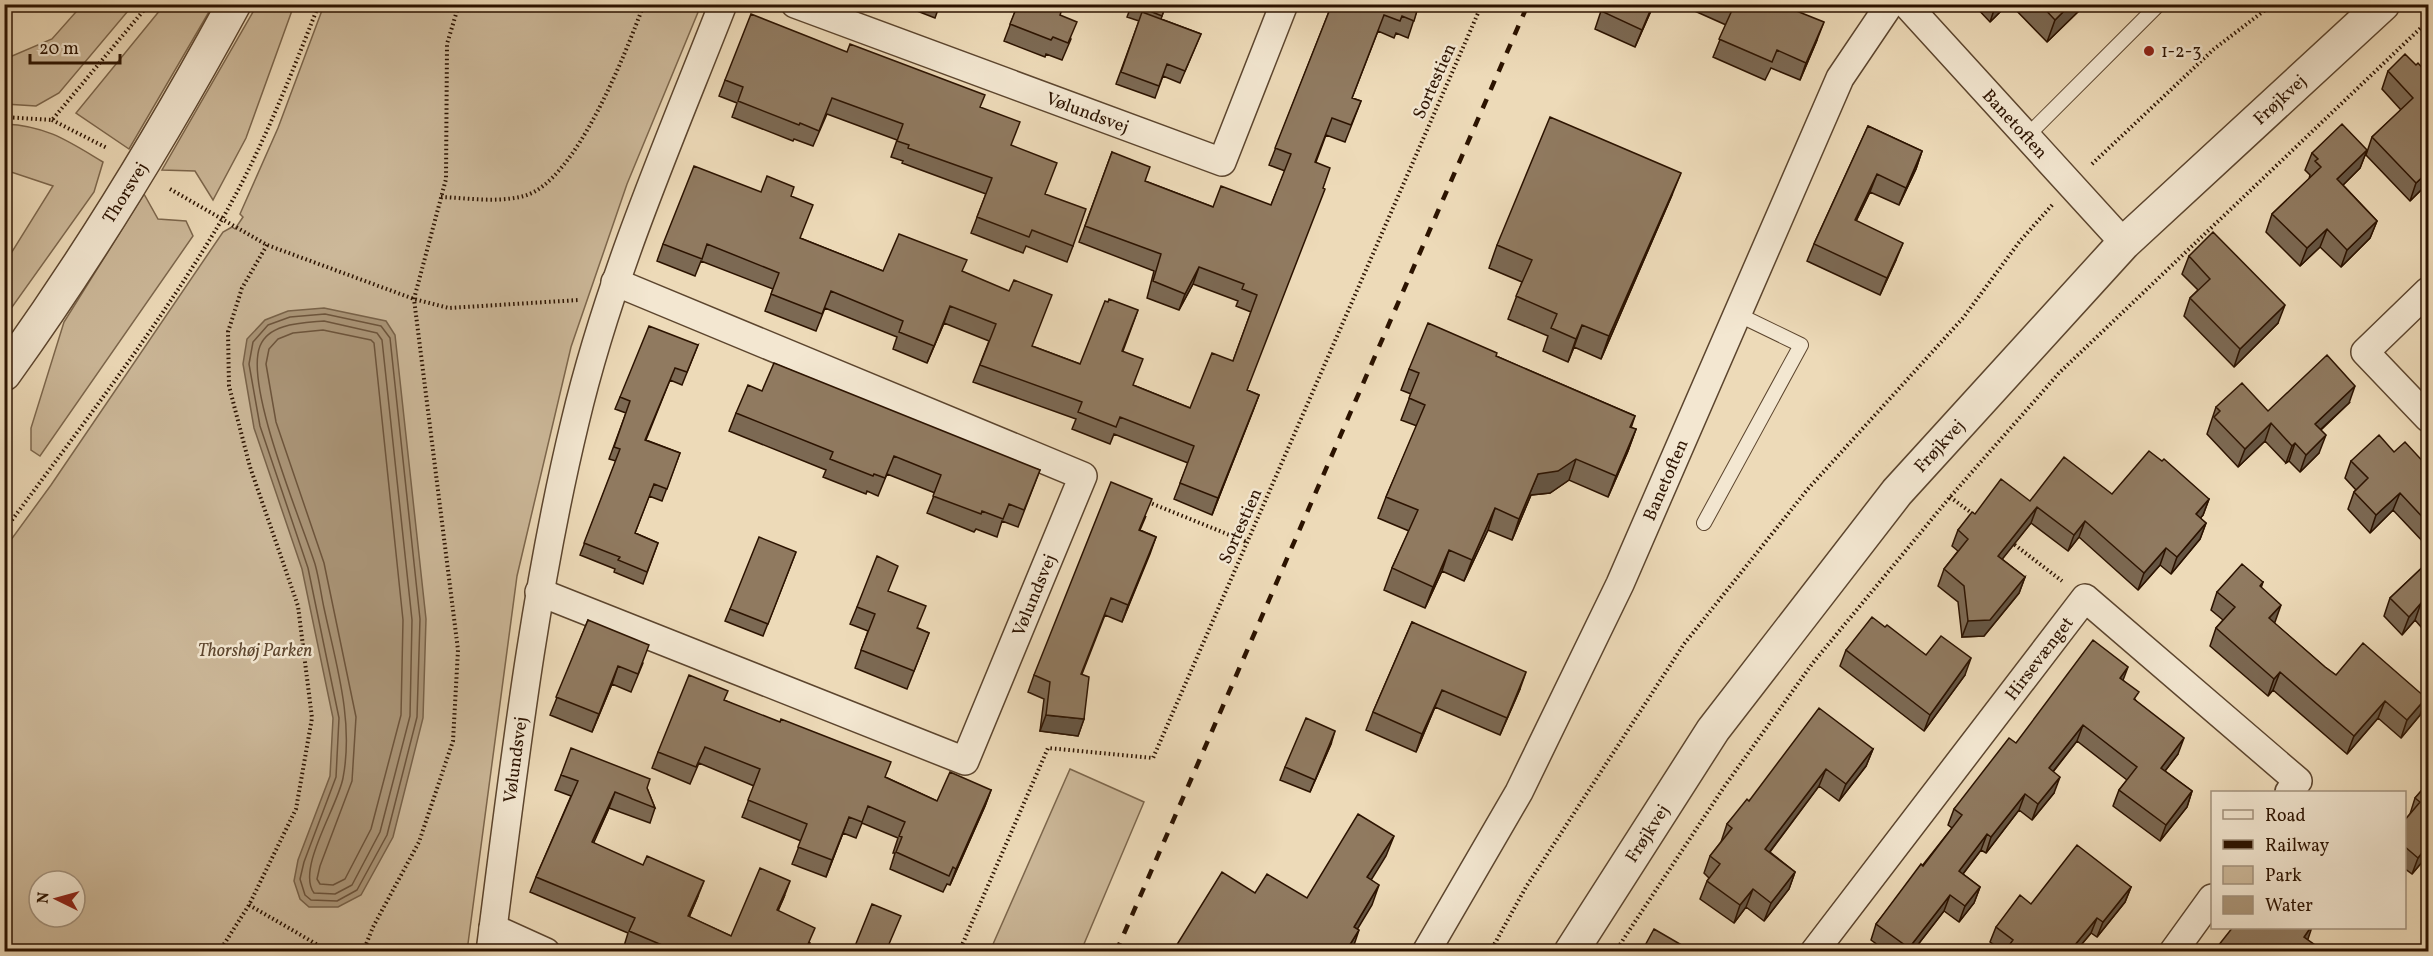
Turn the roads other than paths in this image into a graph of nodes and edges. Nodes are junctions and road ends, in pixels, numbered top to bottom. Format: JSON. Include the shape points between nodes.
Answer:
{"nodes":[{"id":1,"x":234,"y":4,"type":"edge"},
{"id":2,"x":723,"y":4,"type":"edge"},
{"id":3,"x":795,"y":4,"type":"edge"},
{"id":4,"x":1284,"y":4,"type":"edge"},
{"id":5,"x":1890,"y":4,"type":"edge"},
{"id":6,"x":1906,"y":4,"type":"edge"},
{"id":7,"x":2159,"y":4,"type":"edge"},
{"id":8,"x":2383,"y":4,"type":"edge"},
{"id":9,"x":2026,"y":137,"type":"junction"},
{"id":10,"x":2124,"y":243,"type":"junction"},
{"id":11,"x":613,"y":290,"type":"junction"},
{"id":12,"x":2428,"y":291,"type":"edge"},
{"id":13,"x":1737,"y":314,"type":"junction"},
{"id":14,"x":4,"y":374,"type":"edge"},
{"id":15,"x":2428,"y":418,"type":"edge"},
{"id":16,"x":1704,"y":523,"type":"dead end"},
{"id":17,"x":539,"y":592,"type":"junction"},
{"id":18,"x":2290,"y":791,"type":"edge"},
{"id":19,"x":2211,"y":899,"type":"edge"},
{"id":20,"x":491,"y":940,"type":"edge"},
{"id":21,"x":546,"y":951,"type":"edge"},
{"id":22,"x":1426,"y":951,"type":"edge"},
{"id":23,"x":1571,"y":951,"type":"edge"},
{"id":24,"x":1814,"y":951,"type":"edge"},
{"id":25,"x":2174,"y":951,"type":"edge"}],
"edges":[{"from":1,"to":14,"type":"street","name":"Thorsvej","via":[[188,89],[67,284]]},
{"from":2,"to":11,"type":"street","name":"Vølundsvej"},
{"from":3,"to":4,"type":"street","name":"Vølundsvej","via":[[1222,162]]},
{"from":5,"to":13,"type":"street","name":"Banetoften","via":[[1840,78]]},
{"from":6,"to":9,"type":"street","name":"Banetoften"},
{"from":7,"to":9,"type":"lane"},
{"from":8,"to":10,"type":"street","name":"Frøjkvej"},
{"from":9,"to":10,"type":"street","name":"Banetoften"},
{"from":10,"to":23,"type":"street","name":"Frøjkvej","via":[[1897,492],[1713,730]]},
{"from":11,"to":17,"type":"street","name":"Vølundsvej","via":[[575,421]]},
{"from":11,"to":17,"type":"street","name":"Vølundsvej","via":[[1083,476],[965,761]]},
{"from":12,"to":15,"type":"street","via":[[2364,352]]},
{"from":13,"to":16,"type":"lane","via":[[1801,345]]},
{"from":13,"to":22,"type":"street","name":"Banetoften","via":[[1610,605],[1519,792]]},
{"from":17,"to":20,"type":"street","name":"Vølundsvej"},
{"from":18,"to":24,"type":"street","name":"Hirsevænget","via":[[2298,781],[2085,598]]},
{"from":19,"to":25,"type":"street"},
{"from":20,"to":21,"type":"street","name":"Vølundsvej"}]}
